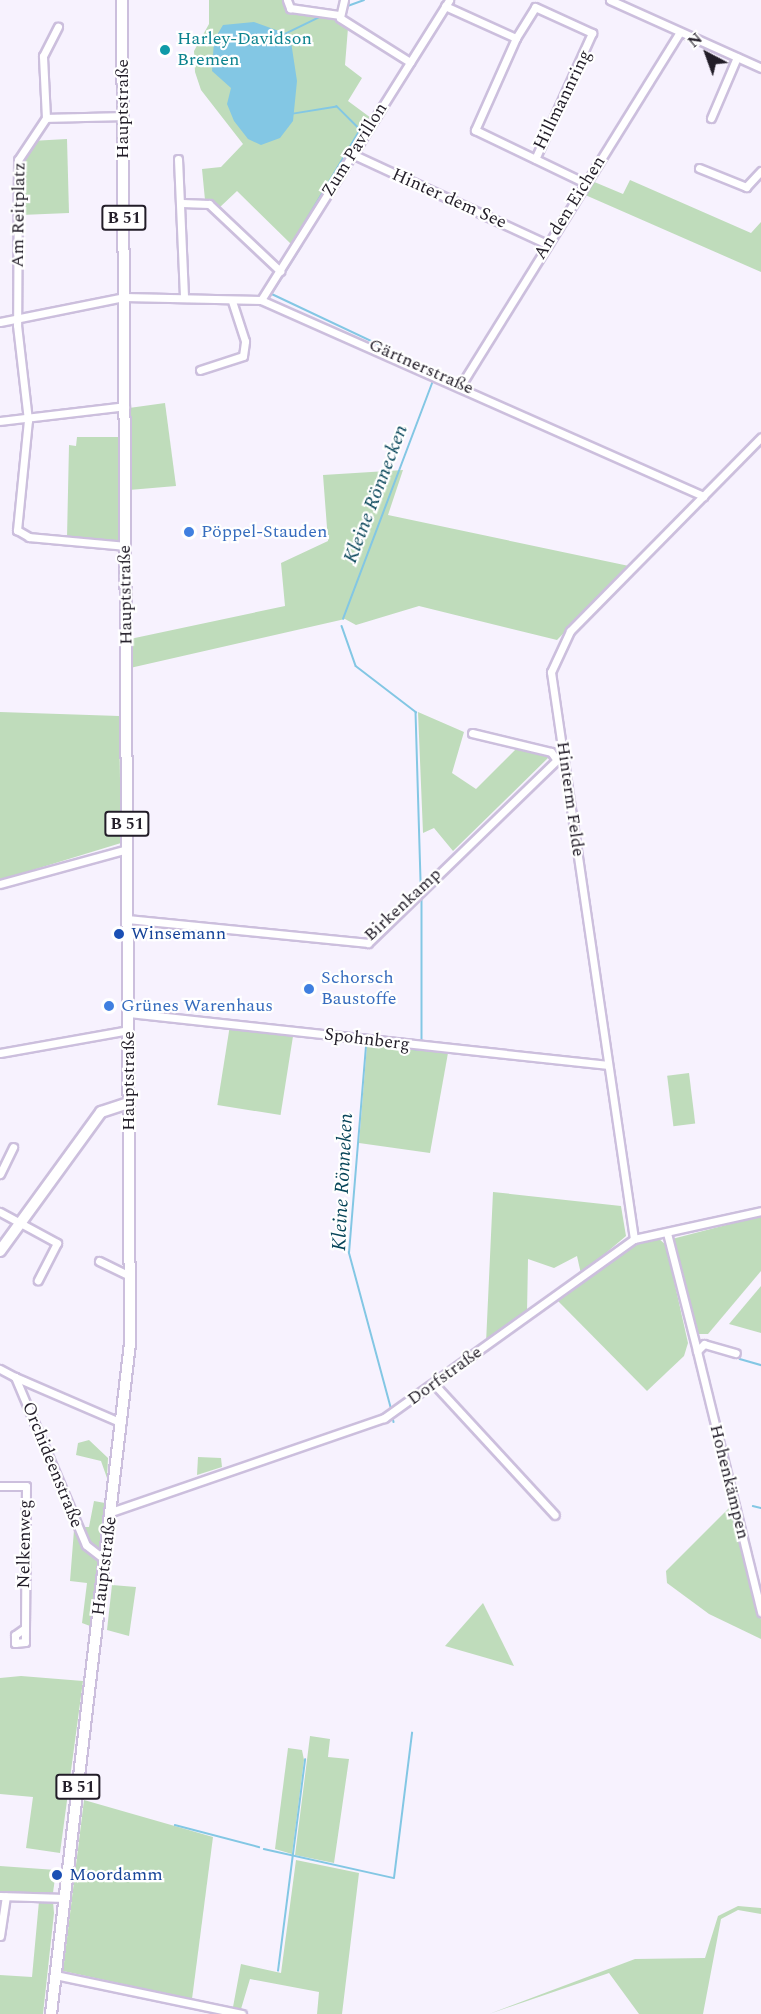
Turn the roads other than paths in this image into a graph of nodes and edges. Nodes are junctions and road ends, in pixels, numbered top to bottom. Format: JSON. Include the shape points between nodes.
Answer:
{"nodes":[{"id":1,"x":122,"y":0,"type":"edge"},
{"id":2,"x":286,"y":0,"type":"edge"},
{"id":3,"x":344,"y":0,"type":"edge"},
{"id":4,"x":610,"y":0,"type":"edge"},
{"id":5,"x":447,"y":3,"type":"edge"},
{"id":6,"x":339,"y":15,"type":"junction"},
{"id":7,"x":58,"y":27,"type":"dead end"},
{"id":8,"x":680,"y":32,"type":"junction"},
{"id":9,"x":516,"y":38,"type":"junction"},
{"id":10,"x":736,"y":57,"type":"junction"},
{"id":11,"x":410,"y":62,"type":"junction"},
{"id":12,"x":761,"y":68,"type":"edge"},
{"id":13,"x":123,"y":116,"type":"junction"},
{"id":14,"x":46,"y":118,"type":"junction"},
{"id":15,"x":711,"y":118,"type":"dead end"},
{"id":16,"x":352,"y":154,"type":"junction"},
{"id":17,"x":178,"y":159,"type":"dead end"},
{"id":18,"x":535,"y":159,"type":"junction"},
{"id":19,"x":699,"y":168,"type":"dead end"},
{"id":20,"x":761,"y":171,"type":"edge"},
{"id":21,"x":585,"y":183,"type":"junction"},
{"id":22,"x":182,"y":203,"type":"junction"},
{"id":23,"x":547,"y":244,"type":"junction"},
{"id":24,"x":280,"y":271,"type":"junction"},
{"id":25,"x":124,"y":297,"type":"junction"},
{"id":26,"x":184,"y":298,"type":"junction"},
{"id":27,"x":261,"y":300,"type":"junction"},
{"id":28,"x":232,"y":301,"type":"junction"},
{"id":29,"x":17,"y":321,"type":"junction"},
{"id":30,"x":0,"y":322,"type":"edge"},
{"id":31,"x":200,"y":370,"type":"dead end"},
{"id":32,"x":461,"y":385,"type":"junction"},
{"id":33,"x":125,"y":406,"type":"junction"},
{"id":34,"x":28,"y":420,"type":"junction"},
{"id":35,"x":0,"y":421,"type":"edge"},
{"id":36,"x":761,"y":437,"type":"edge"},
{"id":37,"x":703,"y":496,"type":"junction"},
{"id":38,"x":126,"y":546,"type":"junction"},
{"id":39,"x":472,"y":733,"type":"dead end"},
{"id":40,"x":563,"y":754,"type":"junction"},
{"id":41,"x":556,"y":759,"type":"junction"},
{"id":42,"x":127,"y":849,"type":"junction"},
{"id":43,"x":0,"y":884,"type":"edge"},
{"id":44,"x":128,"y":919,"type":"junction"},
{"id":45,"x":129,"y":1013,"type":"junction"},
{"id":46,"x":129,"y":1030,"type":"junction"},
{"id":47,"x":0,"y":1053,"type":"edge"},
{"id":48,"x":606,"y":1065,"type":"junction"},
{"id":49,"x":128,"y":1103,"type":"junction"},
{"id":50,"x":13,"y":1147,"type":"dead end"},
{"id":51,"x":0,"y":1174,"type":"edge"},
{"id":52,"x":761,"y":1210,"type":"edge"},
{"id":53,"x":0,"y":1212,"type":"edge"},
{"id":54,"x":20,"y":1224,"type":"junction"},
{"id":55,"x":667,"y":1233,"type":"junction"},
{"id":56,"x":634,"y":1239,"type":"junction"},
{"id":57,"x":0,"y":1251,"type":"edge"},
{"id":58,"x":99,"y":1261,"type":"dead end"},
{"id":59,"x":130,"y":1276,"type":"junction"},
{"id":60,"x":38,"y":1280,"type":"dead end"},
{"id":61,"x":697,"y":1351,"type":"junction"},
{"id":62,"x":736,"y":1353,"type":"dead end"},
{"id":63,"x":0,"y":1369,"type":"edge"},
{"id":64,"x":15,"y":1377,"type":"junction"},
{"id":65,"x":434,"y":1384,"type":"junction"},
{"id":66,"x":122,"y":1423,"type":"junction"},
{"id":67,"x":0,"y":1486,"type":"edge"},
{"id":68,"x":111,"y":1512,"type":"junction"},
{"id":69,"x":555,"y":1515,"type":"dead end"},
{"id":70,"x":105,"y":1560,"type":"junction"},
{"id":71,"x":761,"y":1612,"type":"edge"},
{"id":72,"x":25,"y":1628,"type":"dead end"},
{"id":73,"x":3,"y":1896,"type":"edge"},
{"id":74,"x":65,"y":1898,"type":"junction"},
{"id":75,"x":0,"y":1936,"type":"edge"},
{"id":76,"x":56,"y":1975,"type":"junction"},
{"id":77,"x":51,"y":2014,"type":"edge"},
{"id":78,"x":242,"y":2014,"type":"edge"}],
"edges":[{"from":1,"to":13,"type":"main road","name":"Hauptstraße","number":"B 51"},
{"from":2,"to":6,"type":"street","via":[[290,8]]},
{"from":3,"to":6,"type":"street"},
{"from":4,"to":8,"type":"street"},
{"from":5,"to":9,"type":"street"},
{"from":5,"to":11,"type":"street","name":"Zum Pavillon"},
{"from":6,"to":11,"type":"street"},
{"from":7,"to":14,"type":"street","via":[[43,57]]},
{"from":8,"to":10,"type":"street"},
{"from":8,"to":21,"type":"street","name":"An den Eichen"},
{"from":9,"to":18,"type":"street","name":"Hillmannring","via":[[476,130]]},
{"from":9,"to":18,"type":"street","name":"Hillmannring","via":[[535,7],[592,33]]},
{"from":10,"to":12,"type":"street"},
{"from":10,"to":15,"type":"street"},
{"from":11,"to":16,"type":"street","name":"Zum Pavillon"},
{"from":13,"to":14,"type":"street"},
{"from":13,"to":25,"type":"main road","name":"Hauptstraße","number":"B 51"},
{"from":14,"to":29,"type":"street","name":"Am Reitplatz","via":[[18,160]]},
{"from":16,"to":23,"type":"street","name":"Hinter dem See"},
{"from":16,"to":24,"type":"street","name":"Zum Pavillon"},
{"from":17,"to":22,"type":"street"},
{"from":18,"to":21,"type":"street","name":"Hillmannring"},
{"from":19,"to":20,"type":"street","via":[[746,187]]},
{"from":21,"to":23,"type":"street","name":"An den Eichen"},
{"from":22,"to":24,"type":"street","via":[[209,204]]},
{"from":22,"to":26,"type":"street"},
{"from":23,"to":32,"type":"street","name":"An den Eichen"},
{"from":24,"to":27,"type":"street","name":"Zum Pavillon"},
{"from":25,"to":26,"type":"street","name":"Gärtnerstraße"},
{"from":25,"to":29,"type":"street","name":"Gärtnerstraße","via":[[36,310]]},
{"from":25,"to":33,"type":"main road","name":"Hauptstraße","number":"B 51"},
{"from":26,"to":28,"type":"street","name":"Gärtnerstraße"},
{"from":27,"to":28,"type":"street","name":"Gärtnerstraße"},
{"from":27,"to":32,"type":"street","name":"Gärtnerstraße"},
{"from":28,"to":31,"type":"street","via":[[245,341],[243,356]]},
{"from":29,"to":30,"type":"street"},
{"from":29,"to":34,"type":"street","name":"Am Reitplatz"},
{"from":32,"to":37,"type":"street","name":"Gärtnerstraße"},
{"from":33,"to":34,"type":"street"},
{"from":33,"to":38,"type":"main road","name":"Hauptstraße","number":"B 51"},
{"from":34,"to":35,"type":"street"},
{"from":34,"to":38,"type":"street","name":"Am Reitplatz","via":[[17,530],[29,537]]},
{"from":36,"to":37,"type":"street","name":"Hinterm Felde"},
{"from":37,"to":40,"type":"street","name":"Hinterm Felde","via":[[582,619],[556,653],[551,672]]},
{"from":38,"to":42,"type":"main road","name":"Hauptstraße","number":"B 51"},
{"from":39,"to":41,"type":"street","via":[[551,752]]},
{"from":40,"to":41,"type":"street","name":"Birkenkamp"},
{"from":40,"to":48,"type":"street","name":"Hinterm Felde"},
{"from":41,"to":44,"type":"street","name":"Birkenkamp","via":[[368,944]]},
{"from":42,"to":43,"type":"street"},
{"from":42,"to":44,"type":"main road","name":"Hauptstraße","number":"B 51"},
{"from":44,"to":45,"type":"main road","name":"Hauptstraße","number":"B 51"},
{"from":45,"to":46,"type":"main road","name":"Hauptstraße","number":"B 51"},
{"from":45,"to":48,"type":"street","name":"Spohnberg"},
{"from":46,"to":47,"type":"street"},
{"from":46,"to":49,"type":"main road","name":"Hauptstraße","number":"B 51"},
{"from":48,"to":56,"type":"street","name":"Hinterm Felde"},
{"from":49,"to":54,"type":"main road","via":[[101,1112]]},
{"from":49,"to":59,"type":"main road","name":"Hauptstraße","number":"B 51"},
{"from":50,"to":51,"type":"street"},
{"from":52,"to":55,"type":"street","name":"Dorfstraße"},
{"from":53,"to":54,"type":"street"},
{"from":54,"to":57,"type":"main road"},
{"from":54,"to":60,"type":"street","via":[[57,1243]]},
{"from":55,"to":56,"type":"street","name":"Dorfstraße"},
{"from":55,"to":61,"type":"street","name":"Hohenkämpen"},
{"from":56,"to":65,"type":"street","name":"Dorfstraße"},
{"from":58,"to":59,"type":"street"},
{"from":59,"to":66,"type":"main road","name":"Hauptstraße","number":"B 51"},
{"from":61,"to":62,"type":"street","via":[[704,1344]]},
{"from":61,"to":71,"type":"street","name":"Hohenkämpen"},
{"from":63,"to":64,"type":"street"},
{"from":64,"to":66,"type":"street"},
{"from":64,"to":70,"type":"street","name":"Orchideenstraße","via":[[72,1518],[94,1556]]},
{"from":65,"to":68,"type":"street","name":"Dorfstraße","via":[[365,1426],[221,1469]]},
{"from":65,"to":69,"type":"street"},
{"from":66,"to":68,"type":"main road","name":"Hauptstraße","number":"B 51"},
{"from":67,"to":72,"type":"street","name":"Nelkenweg","via":[[26,1486]]},
{"from":68,"to":70,"type":"main road","name":"Hauptstraße","number":"B 51"},
{"from":70,"to":74,"type":"main road","name":"Hauptstraße","number":"B 51"},
{"from":73,"to":74,"type":"street"},
{"from":73,"to":75,"type":"street"},
{"from":74,"to":76,"type":"main road","name":"Hauptstraße","number":"B 51"},
{"from":76,"to":77,"type":"main road","name":"Hauptstraße","number":"B 51"},
{"from":76,"to":78,"type":"street"}]}
